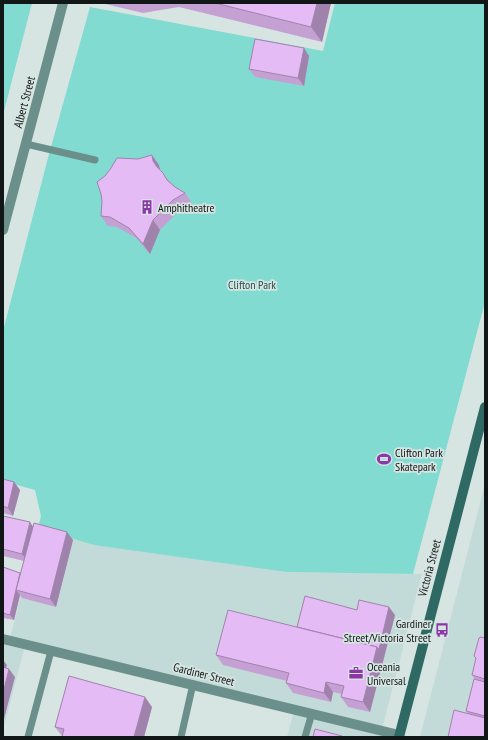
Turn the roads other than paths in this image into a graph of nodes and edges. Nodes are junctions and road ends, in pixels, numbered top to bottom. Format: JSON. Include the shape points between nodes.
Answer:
{"nodes":[{"id":1,"x":63,"y":3,"type":"edge"},
{"id":2,"x":26,"y":144,"type":"junction"},
{"id":3,"x":95,"y":160,"type":"dead end"},
{"id":4,"x":3,"y":230,"type":"edge"},
{"id":5,"x":485,"y":407,"type":"edge"},
{"id":6,"x":3,"y":639,"type":"edge"},
{"id":7,"x":51,"y":651,"type":"junction"},
{"id":8,"x":193,"y":684,"type":"junction"},
{"id":9,"x":312,"y":713,"type":"junction"},
{"id":10,"x":399,"y":736,"type":"edge"},
{"id":11,"x":28,"y":737,"type":"edge"},
{"id":12,"x":181,"y":737,"type":"edge"},
{"id":13,"x":306,"y":737,"type":"edge"}],
"edges":[{"from":1,"to":2,"type":"street","name":"Albert Street"},
{"from":2,"to":3,"type":"lane"},
{"from":2,"to":4,"type":"street","name":"Albert Street"},
{"from":5,"to":10,"type":"street","name":"Victoria Street"},
{"from":6,"to":7,"type":"street","name":"Gardiner Street"},
{"from":7,"to":8,"type":"street","name":"Gardiner Street"},
{"from":7,"to":11,"type":"lane"},
{"from":8,"to":9,"type":"street","name":"Gardiner Street"},
{"from":8,"to":12,"type":"lane"},
{"from":9,"to":10,"type":"street","name":"Gardiner Street"},
{"from":9,"to":13,"type":"lane"}]}
